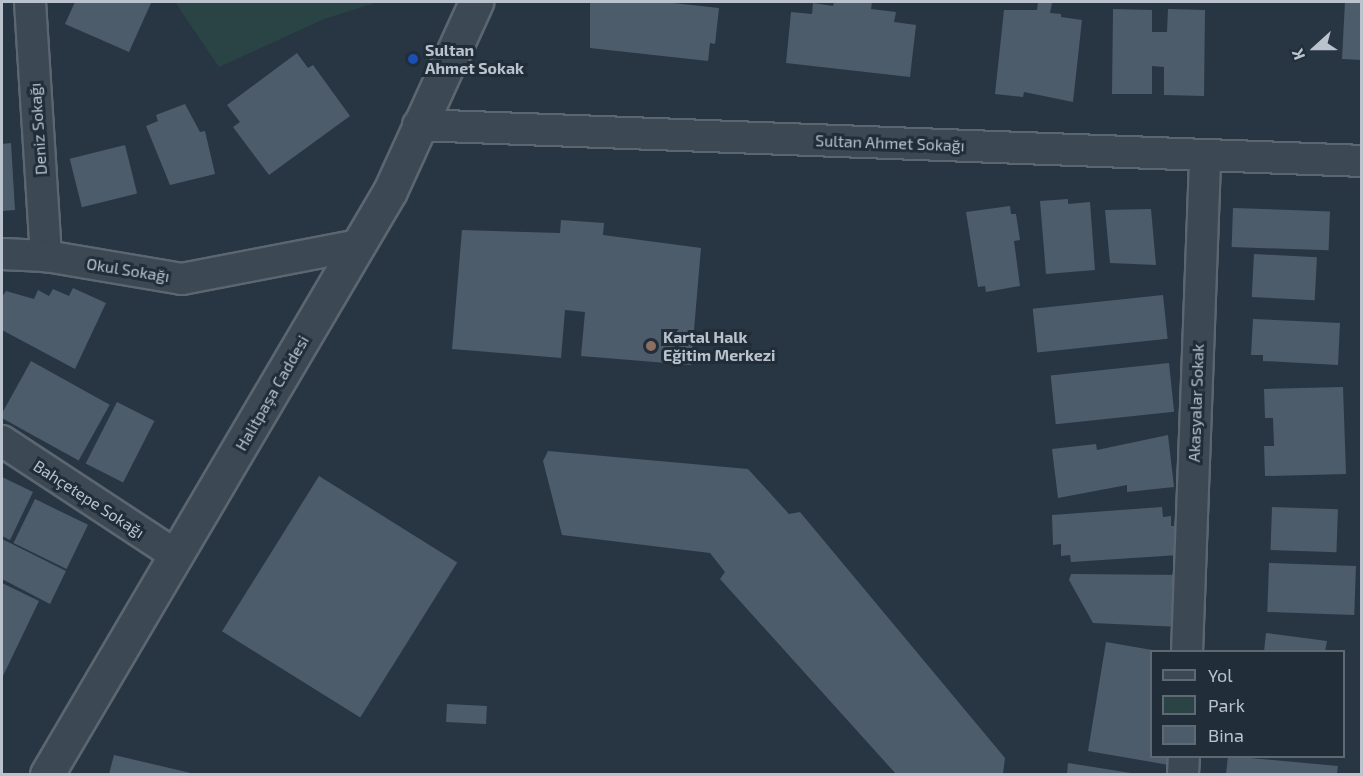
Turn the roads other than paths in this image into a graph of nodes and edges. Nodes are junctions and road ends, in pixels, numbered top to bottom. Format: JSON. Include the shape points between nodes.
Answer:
{"nodes":[{"id":1,"x":30,"y":2,"type":"edge"},
{"id":2,"x":476,"y":2,"type":"edge"},
{"id":3,"x":418,"y":125,"type":"junction"},
{"id":4,"x":1205,"y":155,"type":"junction"},
{"id":5,"x":1362,"y":161,"type":"edge"},
{"id":6,"x":359,"y":245,"type":"junction"},
{"id":7,"x":2,"y":254,"type":"edge"},
{"id":8,"x":46,"y":256,"type":"junction"},
{"id":9,"x":2,"y":441,"type":"edge"},
{"id":10,"x":177,"y":556,"type":"junction"},
{"id":11,"x":1187,"y":650,"type":"edge"},
{"id":12,"x":1184,"y":758,"type":"edge"},
{"id":13,"x":47,"y":774,"type":"edge"},
{"id":14,"x":1183,"y":774,"type":"edge"}],
"edges":[{"from":1,"to":8,"type":"street","name":"Deniz Sokağı"},
{"from":2,"to":3,"type":"street","name":"Halitpaşa Caddesi"},
{"from":3,"to":4,"type":"street","name":"Sultan Ahmet Sokağı"},
{"from":3,"to":6,"type":"street","name":"Halitpaşa Caddesi","via":[[390,191]]},
{"from":4,"to":5,"type":"street","name":"Sultan Ahmet Sokağı"},
{"from":4,"to":11,"type":"street","name":"Akasyalar Sokak"},
{"from":6,"to":8,"type":"street","name":"Okul Sokağı","via":[[182,279]]},
{"from":6,"to":10,"type":"street","name":"Halitpaşa Caddesi"},
{"from":7,"to":8,"type":"street","name":"Okul Sokağı"},
{"from":9,"to":10,"type":"street","name":"Bahçetepe Sokağı"},
{"from":10,"to":13,"type":"street","name":"Halitpaşa Caddesi"},
{"from":12,"to":14,"type":"street"}]}
